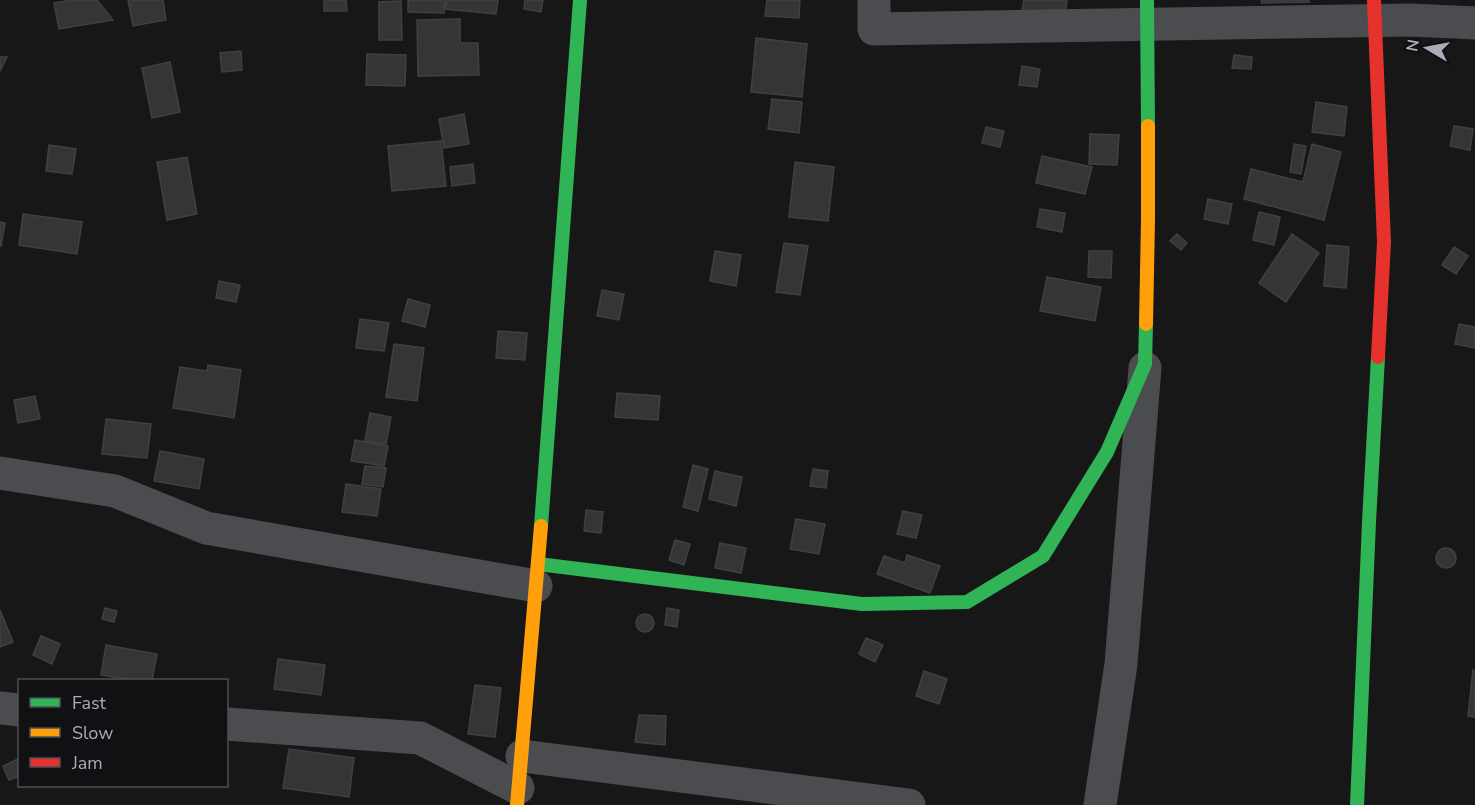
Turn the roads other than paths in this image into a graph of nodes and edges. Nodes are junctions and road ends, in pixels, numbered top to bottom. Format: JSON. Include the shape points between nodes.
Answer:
{"nodes":[{"id":1,"x":580,"y":0,"type":"edge"},
{"id":2,"x":874,"y":0,"type":"edge"},
{"id":3,"x":1375,"y":10,"type":"edge"},
{"id":4,"x":1147,"y":12,"type":"edge"},
{"id":5,"x":1475,"y":23,"type":"edge"},
{"id":6,"x":1145,"y":364,"type":"junction"},
{"id":7,"x":0,"y":473,"type":"edge"},
{"id":8,"x":537,"y":575,"type":"junction"},
{"id":9,"x":0,"y":708,"type":"edge"},
{"id":10,"x":18,"y":710,"type":"edge"},
{"id":11,"x":228,"y":724,"type":"edge"},
{"id":12,"x":522,"y":756,"type":"junction"},
{"id":13,"x":518,"y":797,"type":"edge"},
{"id":14,"x":909,"y":805,"type":"edge"},
{"id":15,"x":1100,"y":805,"type":"edge"},
{"id":16,"x":1357,"y":805,"type":"edge"}],
"edges":[{"from":1,"to":8,"type":"street"},
{"from":2,"to":4,"type":"street","via":[[874,28]]},
{"from":3,"to":4,"type":"street"},
{"from":3,"to":5,"type":"street","via":[[1411,20]]},
{"from":3,"to":16,"type":"street","via":[[1384,242]]},
{"from":4,"to":6,"type":"street"},
{"from":6,"to":8,"type":"street","via":[[1107,452],[1043,556],[967,602],[862,604]]},
{"from":6,"to":15,"type":"street","via":[[1121,664]]},
{"from":7,"to":8,"type":"street","via":[[115,491],[206,528]]},
{"from":8,"to":12,"type":"street"},
{"from":9,"to":10,"type":"street"},
{"from":11,"to":13,"type":"street","via":[[420,738]]},
{"from":12,"to":13,"type":"street"},
{"from":12,"to":14,"type":"street"}]}
